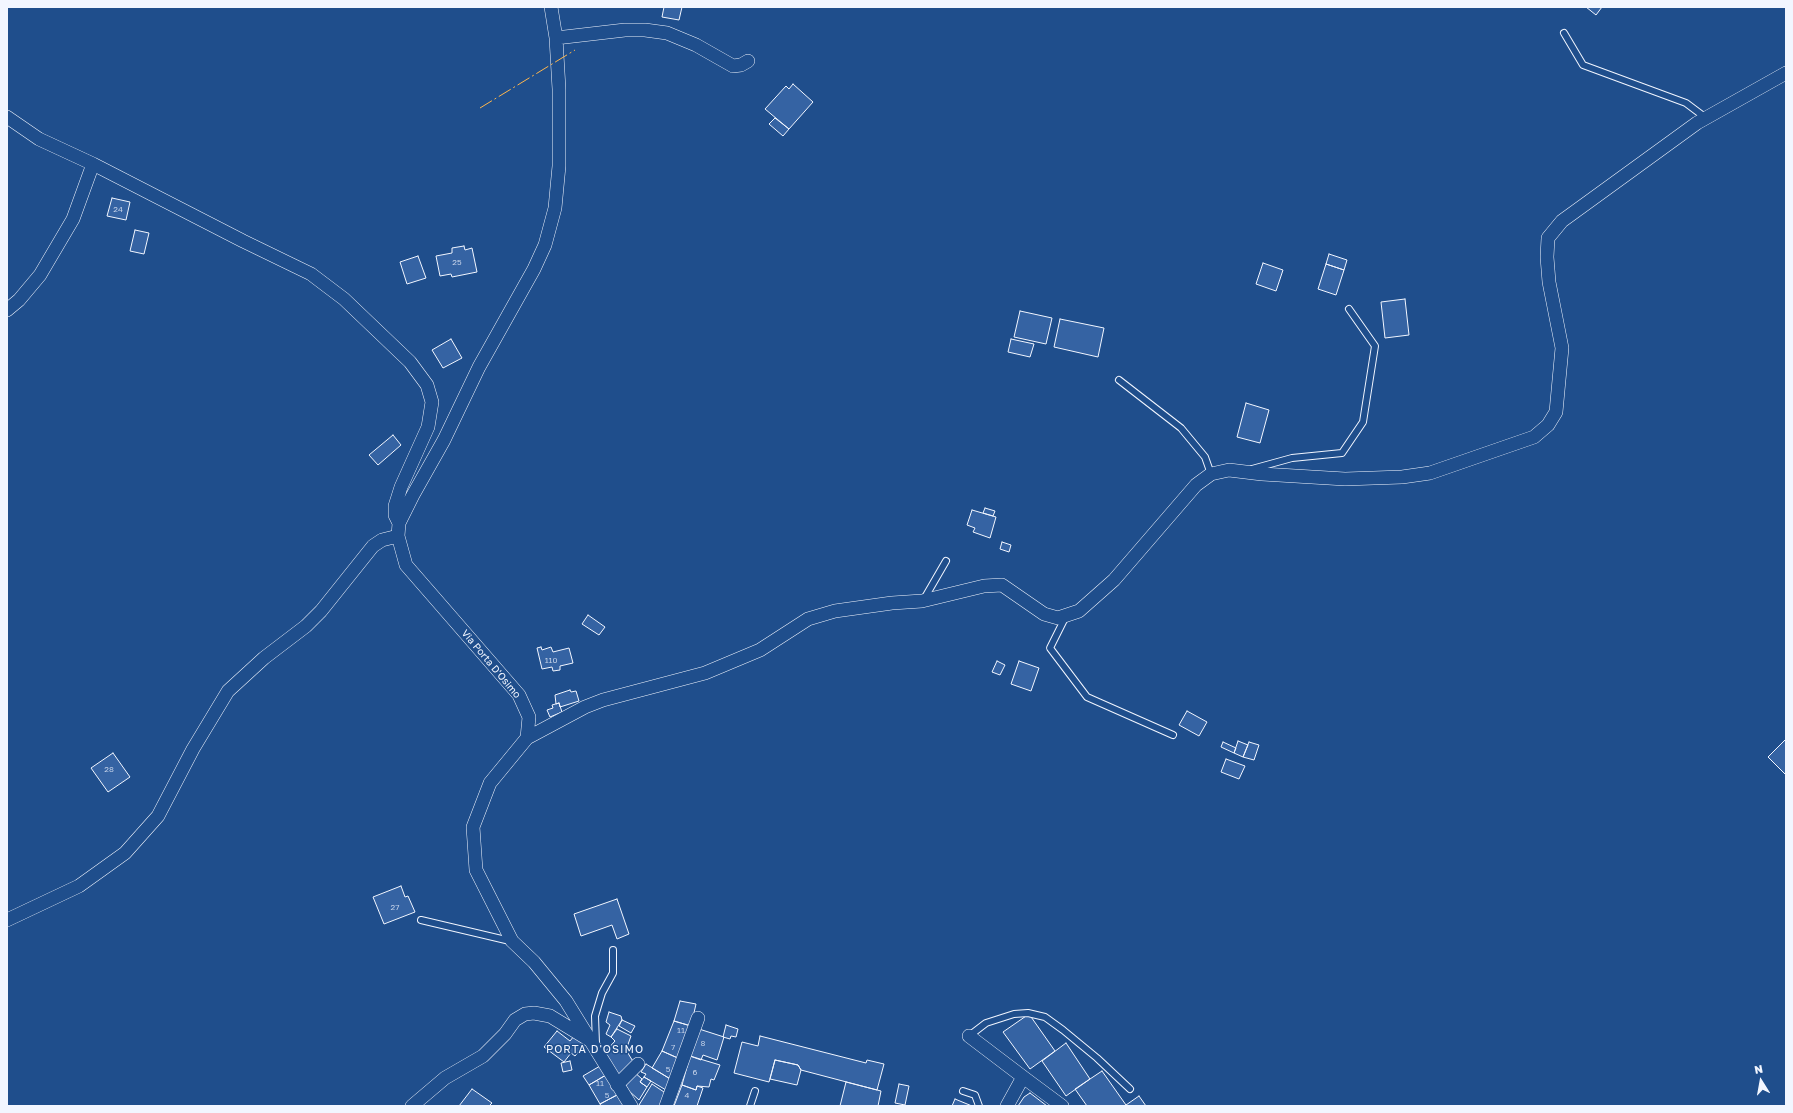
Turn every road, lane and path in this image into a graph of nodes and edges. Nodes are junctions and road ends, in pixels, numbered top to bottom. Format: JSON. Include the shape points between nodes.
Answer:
{"nodes":[{"id":1,"x":550,"y":7,"type":"edge"},
{"id":2,"x":1564,"y":33,"type":"dead end"},
{"id":3,"x":556,"y":38,"type":"junction"},
{"id":4,"x":748,"y":61,"type":"dead end"},
{"id":5,"x":1786,"y":73,"type":"edge"},
{"id":6,"x":7,"y":117,"type":"edge"},
{"id":7,"x":1706,"y":118,"type":"junction"},
{"id":8,"x":93,"y":164,"type":"junction"},
{"id":9,"x":7,"y":310,"type":"edge"},
{"id":10,"x":1349,"y":310,"type":"dead end"},
{"id":11,"x":1119,"y":380,"type":"dead end"},
{"id":12,"x":1243,"y":472,"type":"junction"},
{"id":13,"x":1211,"y":474,"type":"junction"},
{"id":14,"x":399,"y":530,"type":"junction"},
{"id":15,"x":946,"y":561,"type":"dead end"},
{"id":16,"x":922,"y":601,"type":"junction"},
{"id":17,"x":1067,"y":615,"type":"junction"},
{"id":18,"x":1174,"y":735,"type":"dead end"},
{"id":19,"x":527,"y":738,"type":"junction"},
{"id":20,"x":7,"y":920,"type":"edge"},
{"id":21,"x":421,"y":920,"type":"dead end"},
{"id":22,"x":512,"y":941,"type":"junction"},
{"id":23,"x":612,"y":950,"type":"dead end"},
{"id":24,"x":698,"y":1018,"type":"dead end"},
{"id":25,"x":969,"y":1036,"type":"joint"},
{"id":26,"x":595,"y":1045,"type":"junction"},
{"id":27,"x":638,"y":1064,"type":"dead end"},
{"id":28,"x":1023,"y":1077,"type":"junction"},
{"id":29,"x":617,"y":1085,"type":"junction"},
{"id":30,"x":1130,"y":1089,"type":"dead end"},
{"id":31,"x":755,"y":1091,"type":"dead end"},
{"id":32,"x":963,"y":1091,"type":"dead end"},
{"id":33,"x":412,"y":1106,"type":"edge"},
{"id":34,"x":631,"y":1106,"type":"edge"},
{"id":35,"x":666,"y":1106,"type":"edge"},
{"id":36,"x":750,"y":1106,"type":"edge"},
{"id":37,"x":978,"y":1106,"type":"edge"},
{"id":38,"x":1007,"y":1106,"type":"edge"},
{"id":39,"x":1062,"y":1106,"type":"edge"}],
"edges":[{"from":1,"to":3,"type":"street"},
{"from":2,"to":7,"type":"lane","via":[[1583,65],[1686,103]]},
{"from":3,"to":4,"type":"street","via":[[645,30],[667,33],[696,45],[733,66]]},
{"from":3,"to":14,"type":"street","via":[[559,166],[554,208],[545,245],[479,367]]},
{"from":5,"to":7,"type":"street"},
{"from":6,"to":8,"type":"street","name":"Via Porta D'Osimo","via":[[39,139]]},
{"from":7,"to":12,"type":"street","via":[[1562,221],[1548,238],[1549,282],[1562,348],[1556,412],[1548,425],[1534,437],[1430,473],[1402,477],[1345,479]]},
{"from":8,"to":9,"type":"street","via":[[73,219],[44,268],[19,300]]},
{"from":8,"to":14,"type":"street","name":"Via Porta D'Osimo","via":[[311,274],[344,299],[410,362],[427,385],[432,402],[428,427],[395,506]]},
{"from":10,"to":12,"type":"lane","via":[[1375,346],[1364,422],[1342,453],[1292,458]]},
{"from":11,"to":13,"type":"lane","via":[[1182,428],[1205,457]]},
{"from":12,"to":13,"type":"street","via":[[1229,470]]},
{"from":13,"to":17,"type":"street","via":[[1196,485],[1114,580],[1079,610]]},
{"from":14,"to":19,"type":"street","name":"Via Porta D'Osimo","via":[[406,565],[519,695],[529,717]]},
{"from":14,"to":20,"type":"street","via":[[373,546],[322,611],[228,691],[192,749],[158,816],[125,853],[79,886]]},
{"from":15,"to":16,"type":"lane"},
{"from":16,"to":17,"type":"street","via":[[984,586],[1002,585],[1044,614],[1058,618]]},
{"from":16,"to":19,"type":"street","via":[[835,611],[808,619],[760,650],[705,673],[591,704]]},
{"from":17,"to":18,"type":"lane","via":[[1050,648],[1087,697]]},
{"from":19,"to":22,"type":"street","via":[[490,783],[473,827],[476,870]]},
{"from":21,"to":22,"type":"lane"},
{"from":22,"to":26,"type":"street","via":[[534,962],[566,1001]]},
{"from":23,"to":26,"type":"lane","via":[[613,973],[602,993],[595,1016]]},
{"from":24,"to":35,"type":"street"},
{"from":25,"to":28,"type":"street"},
{"from":25,"to":30,"type":"lane","via":[[986,1024],[1014,1014],[1044,1018],[1097,1058]]},
{"from":26,"to":29,"type":"street"},
{"from":26,"to":33,"type":"street","via":[[550,1016],[525,1014],[515,1020],[483,1056],[445,1078]]},
{"from":27,"to":29,"type":"street"},
{"from":28,"to":38,"type":"street"},
{"from":28,"to":39,"type":"street"},
{"from":29,"to":34,"type":"street"},
{"from":31,"to":36,"type":"lane"},
{"from":32,"to":37,"type":"lane","via":[[975,1095]]}]}
